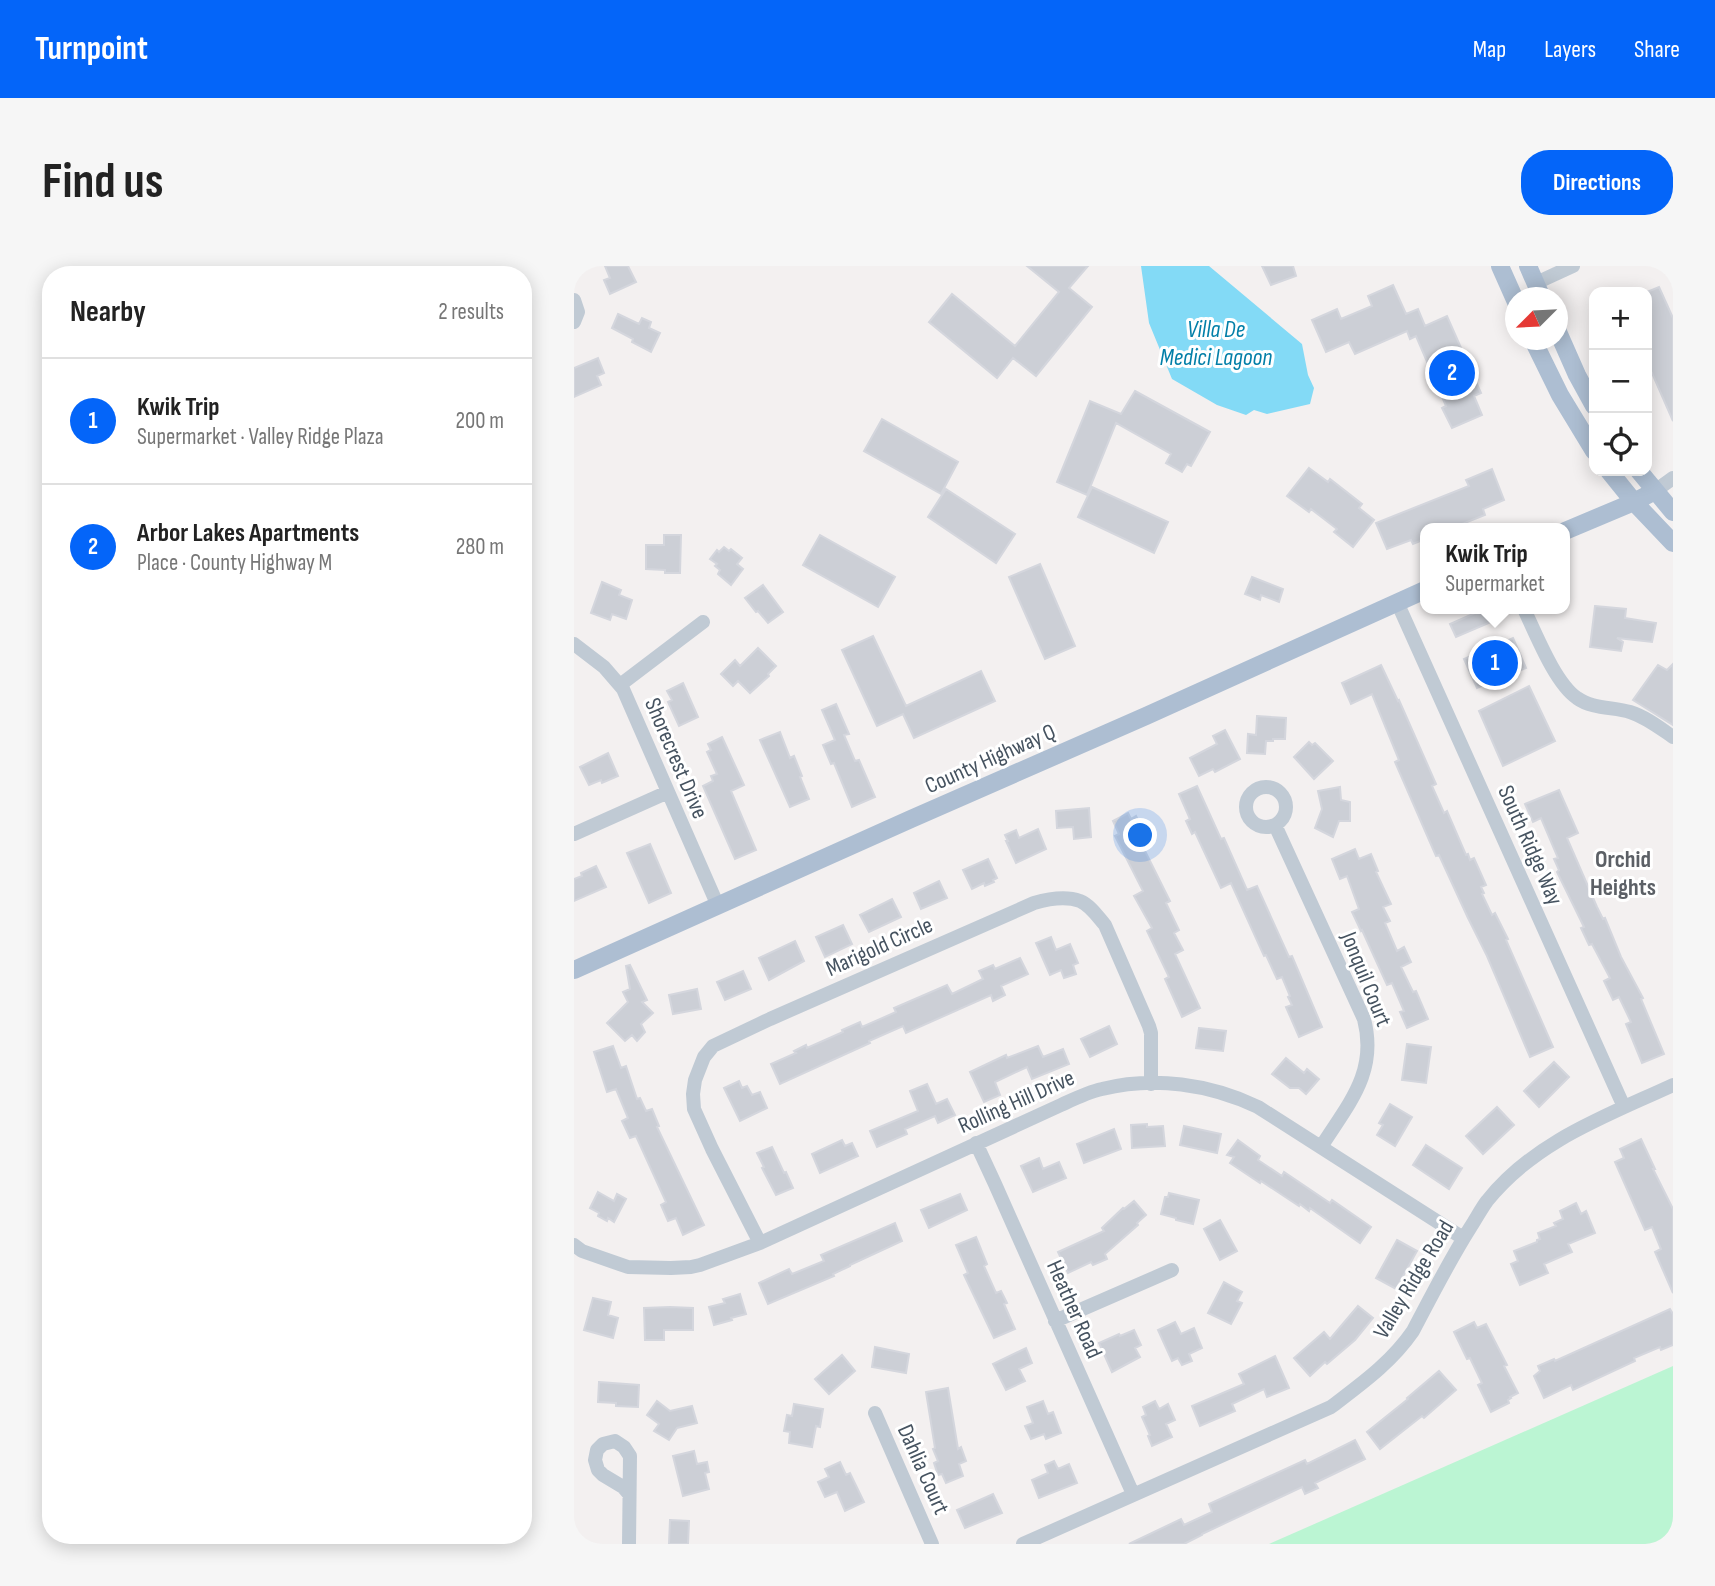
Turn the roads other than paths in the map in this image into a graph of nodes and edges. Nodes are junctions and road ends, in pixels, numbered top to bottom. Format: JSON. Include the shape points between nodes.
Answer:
{"nodes":[{"id":1,"x":1500,"y":266,"type":"edge"},
{"id":2,"x":1528,"y":266,"type":"edge"},
{"id":3,"x":1573,"y":266,"type":"edge"},
{"id":4,"x":1509,"y":287,"type":"edge"},
{"id":5,"x":1538,"y":287,"type":"edge"},
{"id":6,"x":1543,"y":287,"type":"edge"},
{"id":7,"x":574,"y":300,"type":"edge"},
{"id":8,"x":574,"y":322,"type":"edge"},
{"id":9,"x":1538,"y":350,"type":"edge"},
{"id":10,"x":1566,"y":350,"type":"edge"},
{"id":11,"x":1589,"y":397,"type":"edge"},
{"id":12,"x":1589,"y":443,"type":"edge"},
{"id":13,"x":1613,"y":476,"type":"edge"},
{"id":14,"x":1643,"y":476,"type":"edge"},
{"id":15,"x":1673,"y":478,"type":"edge"},
{"id":16,"x":1655,"y":491,"type":"junction"},
{"id":17,"x":1634,"y":502,"type":"junction"},
{"id":18,"x":1673,"y":512,"type":"edge"},
{"id":19,"x":1570,"y":529,"type":"edge"},
{"id":20,"x":1673,"y":543,"type":"edge"},
{"id":21,"x":1420,"y":592,"type":"edge"},
{"id":22,"x":1397,"y":602,"type":"junction"},
{"id":23,"x":1526,"y":614,"type":"edge"},
{"id":24,"x":703,"y":622,"type":"dead end"},
{"id":25,"x":574,"y":644,"type":"edge"},
{"id":26,"x":620,"y":685,"type":"junction"},
{"id":27,"x":1673,"y":737,"type":"edge"},
{"id":28,"x":668,"y":792,"type":"junction"},
{"id":29,"x":1275,"y":825,"type":"dead end"},
{"id":30,"x":574,"y":834,"type":"edge"},
{"id":31,"x":718,"y":906,"type":"junction"},
{"id":32,"x":574,"y":970,"type":"edge"},
{"id":33,"x":1151,"y":1084,"type":"junction"},
{"id":34,"x":1673,"y":1085,"type":"edge"},
{"id":35,"x":1624,"y":1107,"type":"junction"},
{"id":36,"x":975,"y":1143,"type":"junction"},
{"id":37,"x":1321,"y":1147,"type":"junction"},
{"id":38,"x":1463,"y":1238,"type":"junction"},
{"id":39,"x":760,"y":1243,"type":"junction"},
{"id":40,"x":574,"y":1245,"type":"edge"},
{"id":41,"x":1172,"y":1270,"type":"dead end"},
{"id":42,"x":1055,"y":1321,"type":"junction"},
{"id":43,"x":875,"y":1413,"type":"dead end"},
{"id":44,"x":629,"y":1493,"type":"dead end"},
{"id":45,"x":1133,"y":1494,"type":"junction"},
{"id":46,"x":629,"y":1544,"type":"edge"},
{"id":47,"x":932,"y":1544,"type":"edge"},
{"id":48,"x":1023,"y":1544,"type":"edge"}],
"edges":[{"from":1,"to":4,"type":"main road"},
{"from":2,"to":5,"type":"main road"},
{"from":3,"to":6,"type":"street"},
{"from":7,"to":8,"type":"street","via":[[578,312]]},
{"from":9,"to":12,"type":"main road"},
{"from":10,"to":11,"type":"main road"},
{"from":13,"to":17,"type":"main road"},
{"from":14,"to":16,"type":"main road"},
{"from":15,"to":16,"type":"street"},
{"from":16,"to":17,"type":"main road"},
{"from":16,"to":18,"type":"main road"},
{"from":17,"to":19,"type":"main road"},
{"from":17,"to":20,"type":"main road"},
{"from":21,"to":22,"type":"main road","name":"County Highway Q"},
{"from":22,"to":31,"type":"main road","name":"County Highway Q"},
{"from":22,"to":35,"type":"street","name":"South Ridge Way"},
{"from":23,"to":27,"type":"street","via":[[1556,673],[1578,699],[1638,714]]},
{"from":24,"to":26,"type":"street"},
{"from":25,"to":26,"type":"street","name":"Shorecrest Drive"},
{"from":26,"to":28,"type":"street","name":"Shorecrest Drive"},
{"from":28,"to":30,"type":"street"},
{"from":28,"to":31,"type":"street","name":"Shorecrest Drive"},
{"from":29,"to":37,"type":"street","name":"Jonquil Court","via":[[1368,1036],[1368,1056],[1357,1091]]},
{"from":31,"to":32,"type":"main road","name":"County Highway Q"},
{"from":33,"to":36,"type":"street","name":"Rolling Hill Drive","via":[[1099,1090]]},
{"from":33,"to":37,"type":"street","name":"Rolling Hill Drive","via":[[1186,1084],[1236,1097]]},
{"from":33,"to":39,"type":"street","name":"Marigold Circle","via":[[1149,1026],[1105,925],[1081,902],[1034,903],[770,1019],[713,1046],[704,1057],[695,1080],[694,1109]]},
{"from":34,"to":35,"type":"street","name":"Valley Ridge Road"},
{"from":35,"to":38,"type":"street","name":"Valley Ridge Road","via":[[1589,1122],[1529,1160],[1486,1202]]},
{"from":36,"to":39,"type":"street","name":"Rolling Hill Drive"},
{"from":36,"to":42,"type":"street","name":"Heather Road"},
{"from":37,"to":38,"type":"street","name":"Rolling Hill Drive"},
{"from":38,"to":45,"type":"street","name":"Valley Ridge Road","via":[[1413,1331],[1373,1376],[1331,1407]]},
{"from":39,"to":40,"type":"street","name":"Rolling Hill Drive","via":[[700,1265],[671,1268],[628,1267]]},
{"from":41,"to":42,"type":"street"},
{"from":42,"to":45,"type":"street","name":"Heather Road"},
{"from":43,"to":47,"type":"street","name":"Dahlia Court"},
{"from":44,"to":46,"type":"street"},
{"from":45,"to":48,"type":"street","name":"Valley Ridge Road"}]}
